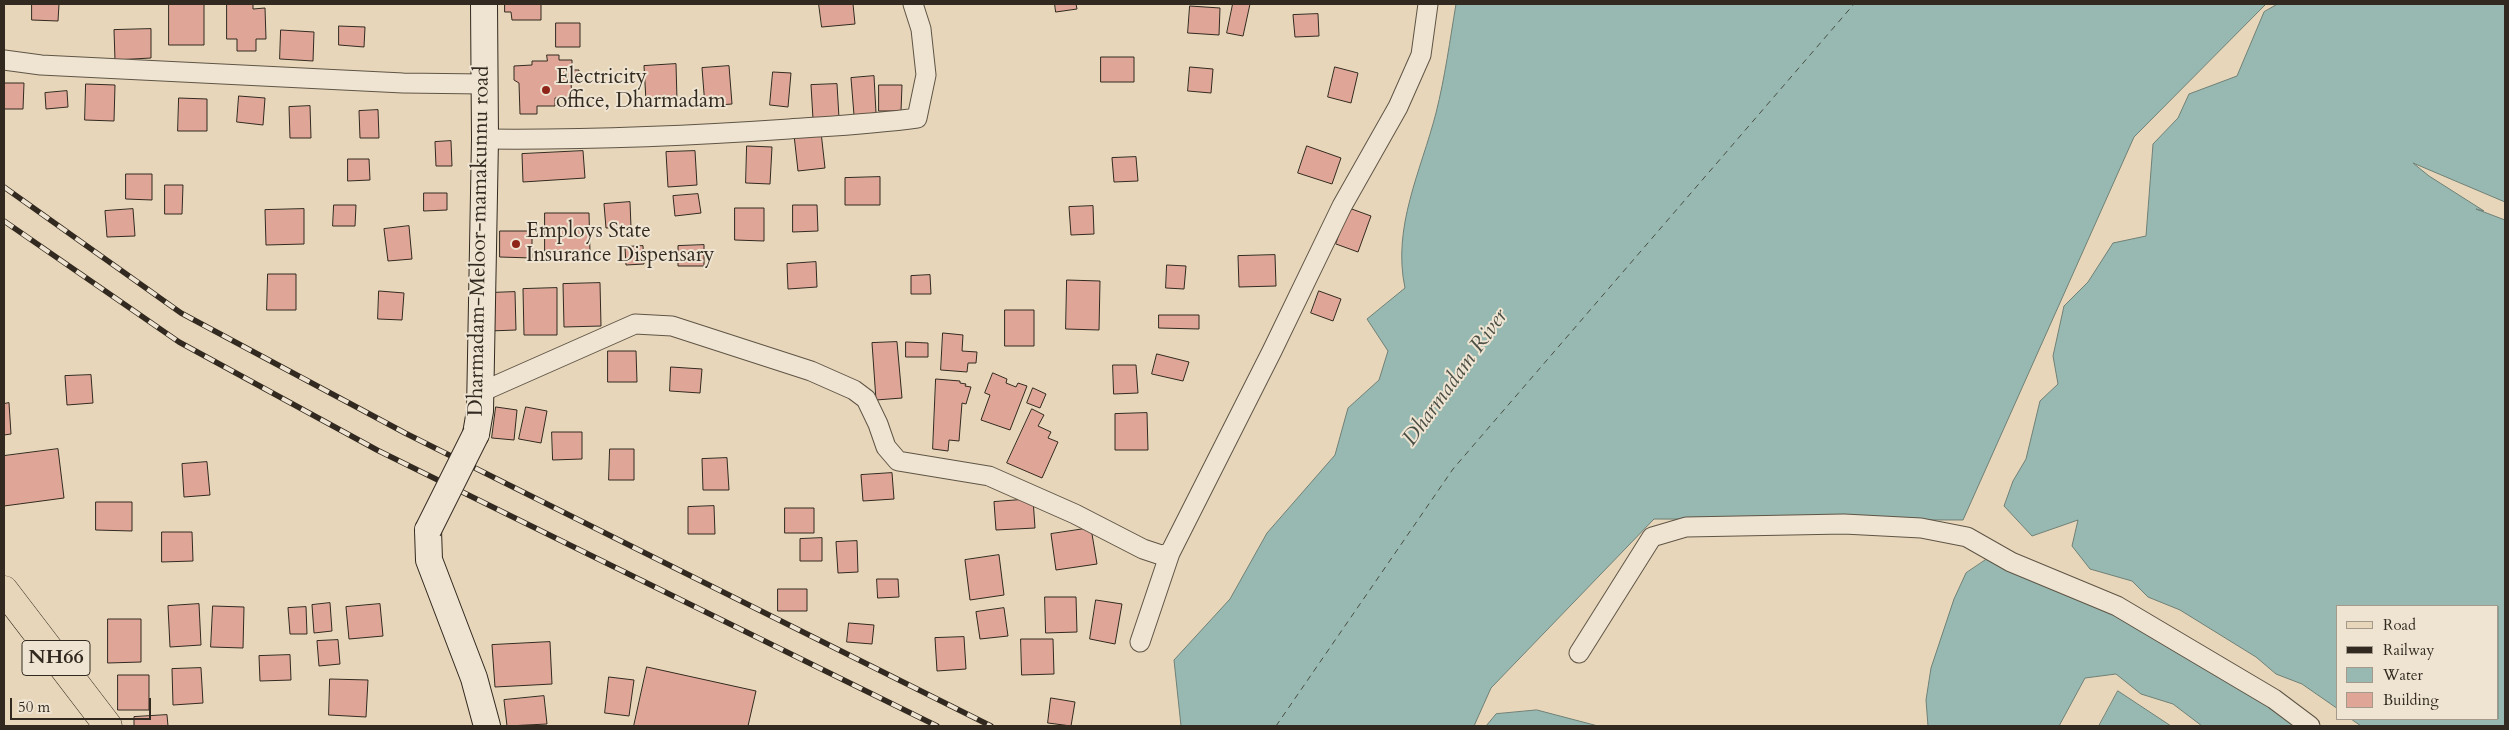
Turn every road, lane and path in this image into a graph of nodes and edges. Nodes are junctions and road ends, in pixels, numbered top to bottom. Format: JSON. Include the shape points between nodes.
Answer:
{"nodes":[{"id":1,"x":484,"y":4,"type":"edge"},
{"id":2,"x":913,"y":4,"type":"edge"},
{"id":3,"x":1428,"y":4,"type":"edge"},
{"id":4,"x":4,"y":60,"type":"edge"},
{"id":5,"x":483,"y":84,"type":"junction"},
{"id":6,"x":485,"y":139,"type":"junction"},
{"id":7,"x":479,"y":393,"type":"junction"},
{"id":8,"x":1170,"y":553,"type":"junction"},
{"id":9,"x":4,"y":590,"type":"edge"},
{"id":10,"x":1140,"y":642,"type":"dead end"},
{"id":11,"x":1579,"y":653,"type":"dead end"},
{"id":12,"x":108,"y":726,"type":"edge"},
{"id":13,"x":487,"y":726,"type":"edge"},
{"id":14,"x":2310,"y":726,"type":"edge"}],
"edges":[{"from":1,"to":5,"type":"main road","name":"Dharmadam-Meloor-mamakunnu road"},
{"from":2,"to":6,"type":"street","via":[[921,29],[926,75],[917,118],[710,134],[576,140]]},
{"from":3,"to":8,"type":"street","via":[[1421,55],[1398,107],[1342,206]]},
{"from":4,"to":5,"type":"street","via":[[41,65]]},
{"from":5,"to":6,"type":"main road","name":"Dharmadam-Meloor-mamakunnu road"},
{"from":6,"to":7,"type":"main road","name":"Dharmadam-Meloor-mamakunnu road"},
{"from":7,"to":8,"type":"street","via":[[635,324],[672,326],[811,371],[854,390],[866,399],[886,447],[898,462],[989,476],[1143,549],[1161,555]]},
{"from":7,"to":13,"type":"main road","name":"Dharmadam-Meloor-mamakunnu road","bridge":true,"via":[[476,434],[428,530],[429,560],[474,678]]},
{"from":8,"to":10,"type":"street"},
{"from":9,"to":12,"type":"main road","number":"NH66"},
{"from":11,"to":14,"type":"street","via":[[1652,537],[1686,527],[1844,524],[1921,528],[1967,537],[2011,562],[2117,606],[2274,699]]}]}
